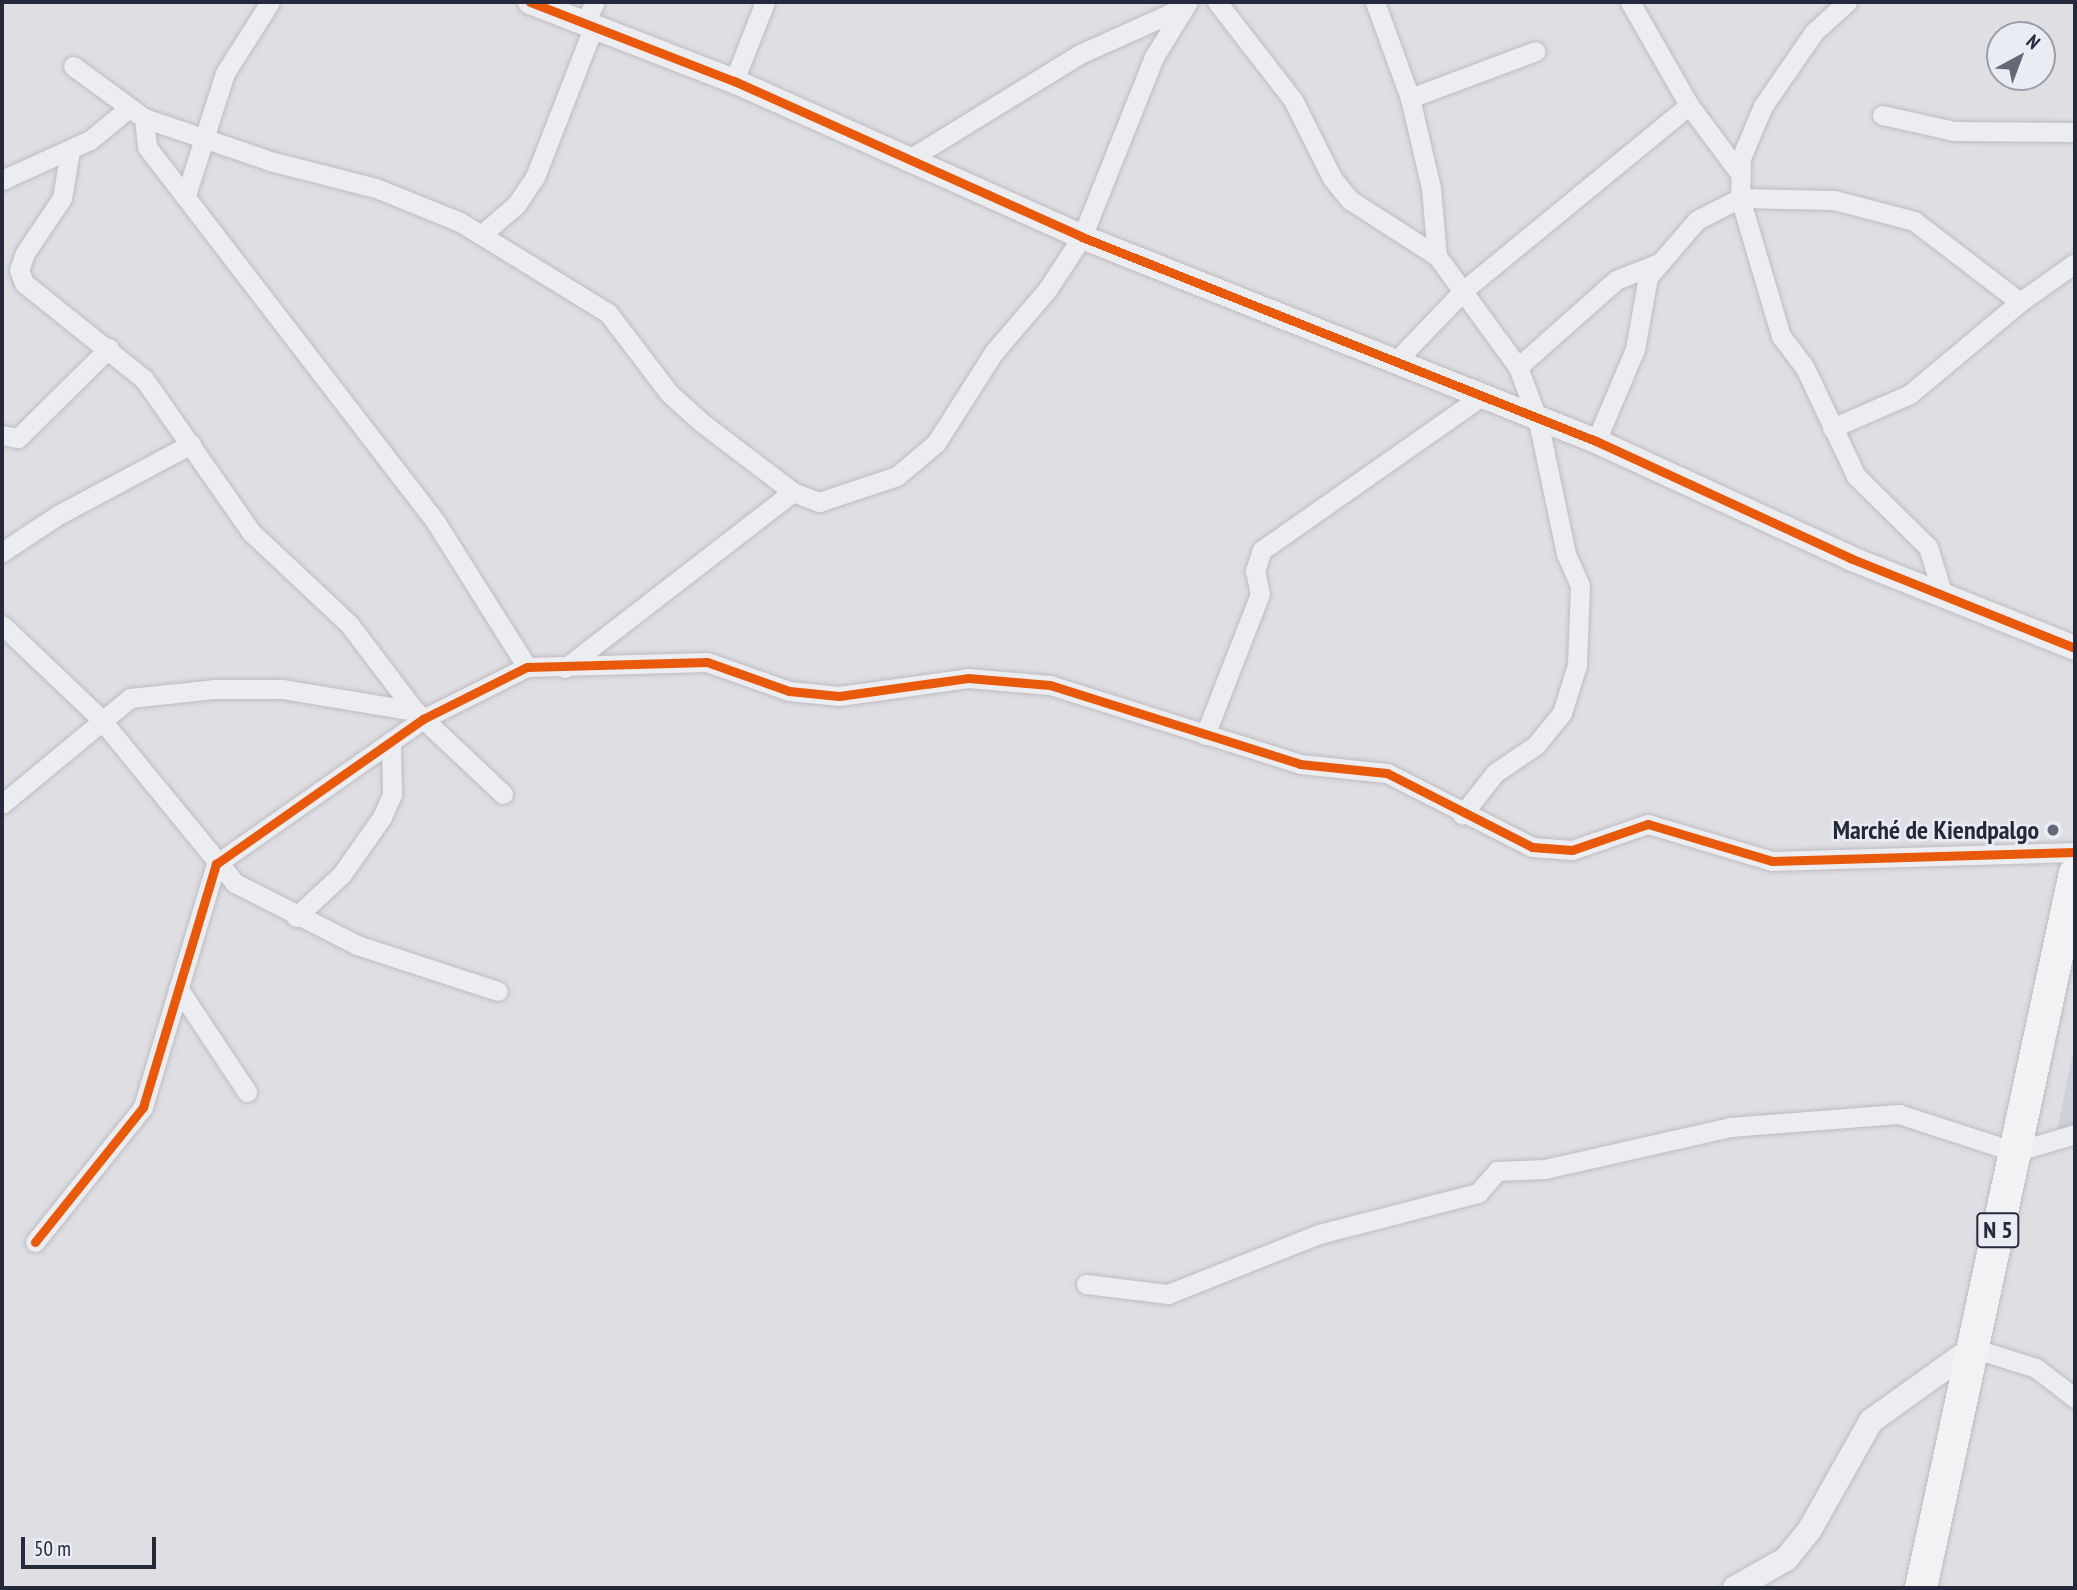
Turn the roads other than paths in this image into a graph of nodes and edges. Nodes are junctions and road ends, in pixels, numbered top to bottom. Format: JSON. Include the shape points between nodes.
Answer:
{"nodes":[{"id":1,"x":270,"y":2,"type":"edge"},
{"id":2,"x":530,"y":2,"type":"edge"},
{"id":3,"x":765,"y":2,"type":"edge"},
{"id":4,"x":1217,"y":2,"type":"edge"},
{"id":5,"x":1375,"y":2,"type":"edge"},
{"id":6,"x":1630,"y":2,"type":"edge"},
{"id":7,"x":1847,"y":2,"type":"edge"},
{"id":8,"x":1184,"y":5,"type":"edge"},
{"id":9,"x":591,"y":17,"type":"edge"},
{"id":10,"x":1536,"y":51,"type":"dead end"},
{"id":11,"x":73,"y":66,"type":"dead end"},
{"id":12,"x":734,"y":81,"type":"junction"},
{"id":13,"x":1410,"y":98,"type":"junction"},
{"id":14,"x":1689,"y":105,"type":"junction"},
{"id":15,"x":137,"y":113,"type":"junction"},
{"id":16,"x":1882,"y":115,"type":"dead end"},
{"id":17,"x":2075,"y":132,"type":"edge"},
{"id":18,"x":204,"y":139,"type":"junction"},
{"id":19,"x":70,"y":151,"type":"junction"},
{"id":20,"x":906,"y":161,"type":"junction"},
{"id":21,"x":1741,"y":175,"type":"junction"},
{"id":22,"x":2,"y":180,"type":"edge"},
{"id":23,"x":187,"y":192,"type":"junction"},
{"id":24,"x":1740,"y":198,"type":"junction"},
{"id":25,"x":481,"y":235,"type":"junction"},
{"id":26,"x":1082,"y":237,"type":"junction"},
{"id":27,"x":1437,"y":256,"type":"junction"},
{"id":28,"x":1661,"y":262,"type":"junction"},
{"id":29,"x":2075,"y":263,"type":"edge"},
{"id":30,"x":1464,"y":290,"type":"junction"},
{"id":31,"x":2020,"y":302,"type":"junction"},
{"id":32,"x":109,"y":348,"type":"junction"},
{"id":33,"x":1395,"y":362,"type":"junction"},
{"id":34,"x":1518,"y":367,"type":"junction"},
{"id":35,"x":1479,"y":398,"type":"junction"},
{"id":36,"x":1538,"y":421,"type":"junction"},
{"id":37,"x":1832,"y":428,"type":"junction"},
{"id":38,"x":2,"y":435,"type":"edge"},
{"id":39,"x":1596,"y":441,"type":"junction"},
{"id":40,"x":191,"y":444,"type":"junction"},
{"id":41,"x":793,"y":492,"type":"junction"},
{"id":42,"x":2,"y":552,"type":"edge"},
{"id":43,"x":1941,"y":592,"type":"junction"},
{"id":44,"x":2,"y":625,"type":"edge"},
{"id":45,"x":2075,"y":648,"type":"edge"},
{"id":46,"x":527,"y":667,"type":"junction"},
{"id":47,"x":565,"y":668,"type":"junction"},
{"id":48,"x":419,"y":715,"type":"junction"},
{"id":49,"x":99,"y":718,"type":"junction"},
{"id":50,"x":1205,"y":735,"type":"junction"},
{"id":51,"x":391,"y":741,"type":"junction"},
{"id":52,"x":503,"y":794,"type":"dead end"},
{"id":53,"x":2,"y":804,"type":"edge"},
{"id":54,"x":1462,"y":815,"type":"junction"},
{"id":55,"x":2075,"y":852,"type":"edge"},
{"id":56,"x":216,"y":864,"type":"junction"},
{"id":57,"x":2075,"y":873,"type":"edge"},
{"id":58,"x":296,"y":917,"type":"junction"},
{"id":59,"x":178,"y":988,"type":"junction"},
{"id":60,"x":498,"y":991,"type":"dead end"},
{"id":61,"x":247,"y":1092,"type":"dead end"},
{"id":62,"x":2075,"y":1134,"type":"edge"},
{"id":63,"x":2015,"y":1152,"type":"junction"},
{"id":64,"x":35,"y":1242,"type":"dead end"},
{"id":65,"x":1086,"y":1284,"type":"dead end"},
{"id":66,"x":1972,"y":1348,"type":"junction"},
{"id":67,"x":2075,"y":1398,"type":"edge"},
{"id":68,"x":1735,"y":1588,"type":"edge"},
{"id":69,"x":1921,"y":1588,"type":"edge"}],
"edges":[{"from":1,"to":18,"type":"street","via":[[225,73]]},
{"from":2,"to":9,"type":"street"},
{"from":3,"to":12,"type":"street"},
{"from":4,"to":27,"type":"street","via":[[1293,100],[1332,178],[1350,200]]},
{"from":5,"to":13,"type":"street"},
{"from":6,"to":14,"type":"street"},
{"from":7,"to":21,"type":"street","via":[[1782,73],[1741,158]]},
{"from":8,"to":20,"type":"street","via":[[1080,54]]},
{"from":8,"to":26,"type":"street","via":[[1154,57]]},
{"from":9,"to":12,"type":"street"},
{"from":9,"to":25,"type":"street","via":[[535,177],[516,205]]},
{"from":10,"to":13,"type":"street"},
{"from":11,"to":15,"type":"street"},
{"from":12,"to":20,"type":"street"},
{"from":13,"to":27,"type":"street","via":[[1431,188]]},
{"from":14,"to":21,"type":"street"},
{"from":14,"to":30,"type":"street"},
{"from":15,"to":18,"type":"street"},
{"from":15,"to":19,"type":"street"},
{"from":15,"to":23,"type":"street","via":[[147,147]]},
{"from":16,"to":17,"type":"street","via":[[1954,131]]},
{"from":18,"to":23,"type":"street"},
{"from":18,"to":25,"type":"street","via":[[376,187]]},
{"from":19,"to":22,"type":"street"},
{"from":19,"to":32,"type":"street","via":[[62,198],[19,270],[49,306]]},
{"from":20,"to":26,"type":"street"},
{"from":21,"to":24,"type":"street"},
{"from":23,"to":46,"type":"street","via":[[380,457],[435,521]]},
{"from":24,"to":28,"type":"street","via":[[1697,220]]},
{"from":24,"to":31,"type":"street","via":[[1834,200],[1914,221]]},
{"from":24,"to":37,"type":"street","via":[[1769,310]]},
{"from":25,"to":41,"type":"street","via":[[608,313],[669,393]]},
{"from":26,"to":33,"type":"street"},
{"from":26,"to":41,"type":"street","via":[[994,352],[936,443],[897,476],[860,492],[818,502]]},
{"from":27,"to":30,"type":"street"},
{"from":28,"to":34,"type":"street","via":[[1616,280]]},
{"from":28,"to":39,"type":"street","via":[[1642,293],[1635,349]]},
{"from":29,"to":31,"type":"street"},
{"from":30,"to":33,"type":"street"},
{"from":30,"to":34,"type":"street"},
{"from":31,"to":37,"type":"street","via":[[1935,377]]},
{"from":32,"to":38,"type":"street","via":[[18,438]]},
{"from":32,"to":40,"type":"street","via":[[174,414]]},
{"from":33,"to":35,"type":"street"},
{"from":34,"to":36,"type":"street"},
{"from":35,"to":36,"type":"street"},
{"from":35,"to":50,"type":"street","via":[[1262,550],[1255,571],[1260,594]]},
{"from":36,"to":39,"type":"street"},
{"from":36,"to":54,"type":"street","via":[[1566,554],[1580,586],[1577,665],[1562,713],[1536,745],[1495,772]]},
{"from":37,"to":43,"type":"street","via":[[1856,476],[1922,538]]},
{"from":39,"to":43,"type":"street","via":[[1850,558]]},
{"from":40,"to":42,"type":"street","via":[[58,514]]},
{"from":40,"to":48,"type":"street","via":[[251,532],[349,624]]},
{"from":41,"to":47,"type":"street"},
{"from":43,"to":45,"type":"street"},
{"from":44,"to":49,"type":"street"},
{"from":46,"to":47,"type":"street"},
{"from":46,"to":48,"type":"street"},
{"from":47,"to":50,"type":"street","via":[[707,662],[789,691],[839,696],[968,678],[1050,685]]},
{"from":48,"to":49,"type":"street","via":[[282,689],[214,689],[130,698]]},
{"from":48,"to":51,"type":"street"},
{"from":48,"to":52,"type":"street"},
{"from":49,"to":53,"type":"street"},
{"from":49,"to":56,"type":"street"},
{"from":50,"to":54,"type":"street","via":[[1300,764],[1387,773]]},
{"from":51,"to":56,"type":"street"},
{"from":51,"to":58,"type":"street","via":[[391,795],[382,817],[342,874]]},
{"from":54,"to":55,"type":"street","via":[[1532,847],[1572,850],[1648,824],[1772,861]]},
{"from":56,"to":58,"type":"street","via":[[235,883]]},
{"from":56,"to":59,"type":"street"},
{"from":57,"to":63,"type":"highway","number":"N 5"},
{"from":58,"to":60,"type":"street","via":[[357,945]]},
{"from":59,"to":61,"type":"street"},
{"from":59,"to":64,"type":"street","via":[[143,1107]]},
{"from":62,"to":63,"type":"street"},
{"from":63,"to":65,"type":"street","via":[[1899,1114],[1840,1122],[1785,1119],[1545,1169],[1497,1171],[1478,1193],[1319,1234],[1168,1294]]},
{"from":63,"to":66,"type":"highway","number":"N 5"},
{"from":66,"to":67,"type":"street","via":[[2036,1368]]},
{"from":66,"to":68,"type":"street","via":[[1871,1421],[1809,1531],[1786,1559]]},
{"from":66,"to":69,"type":"highway","number":"N 5"}]}
